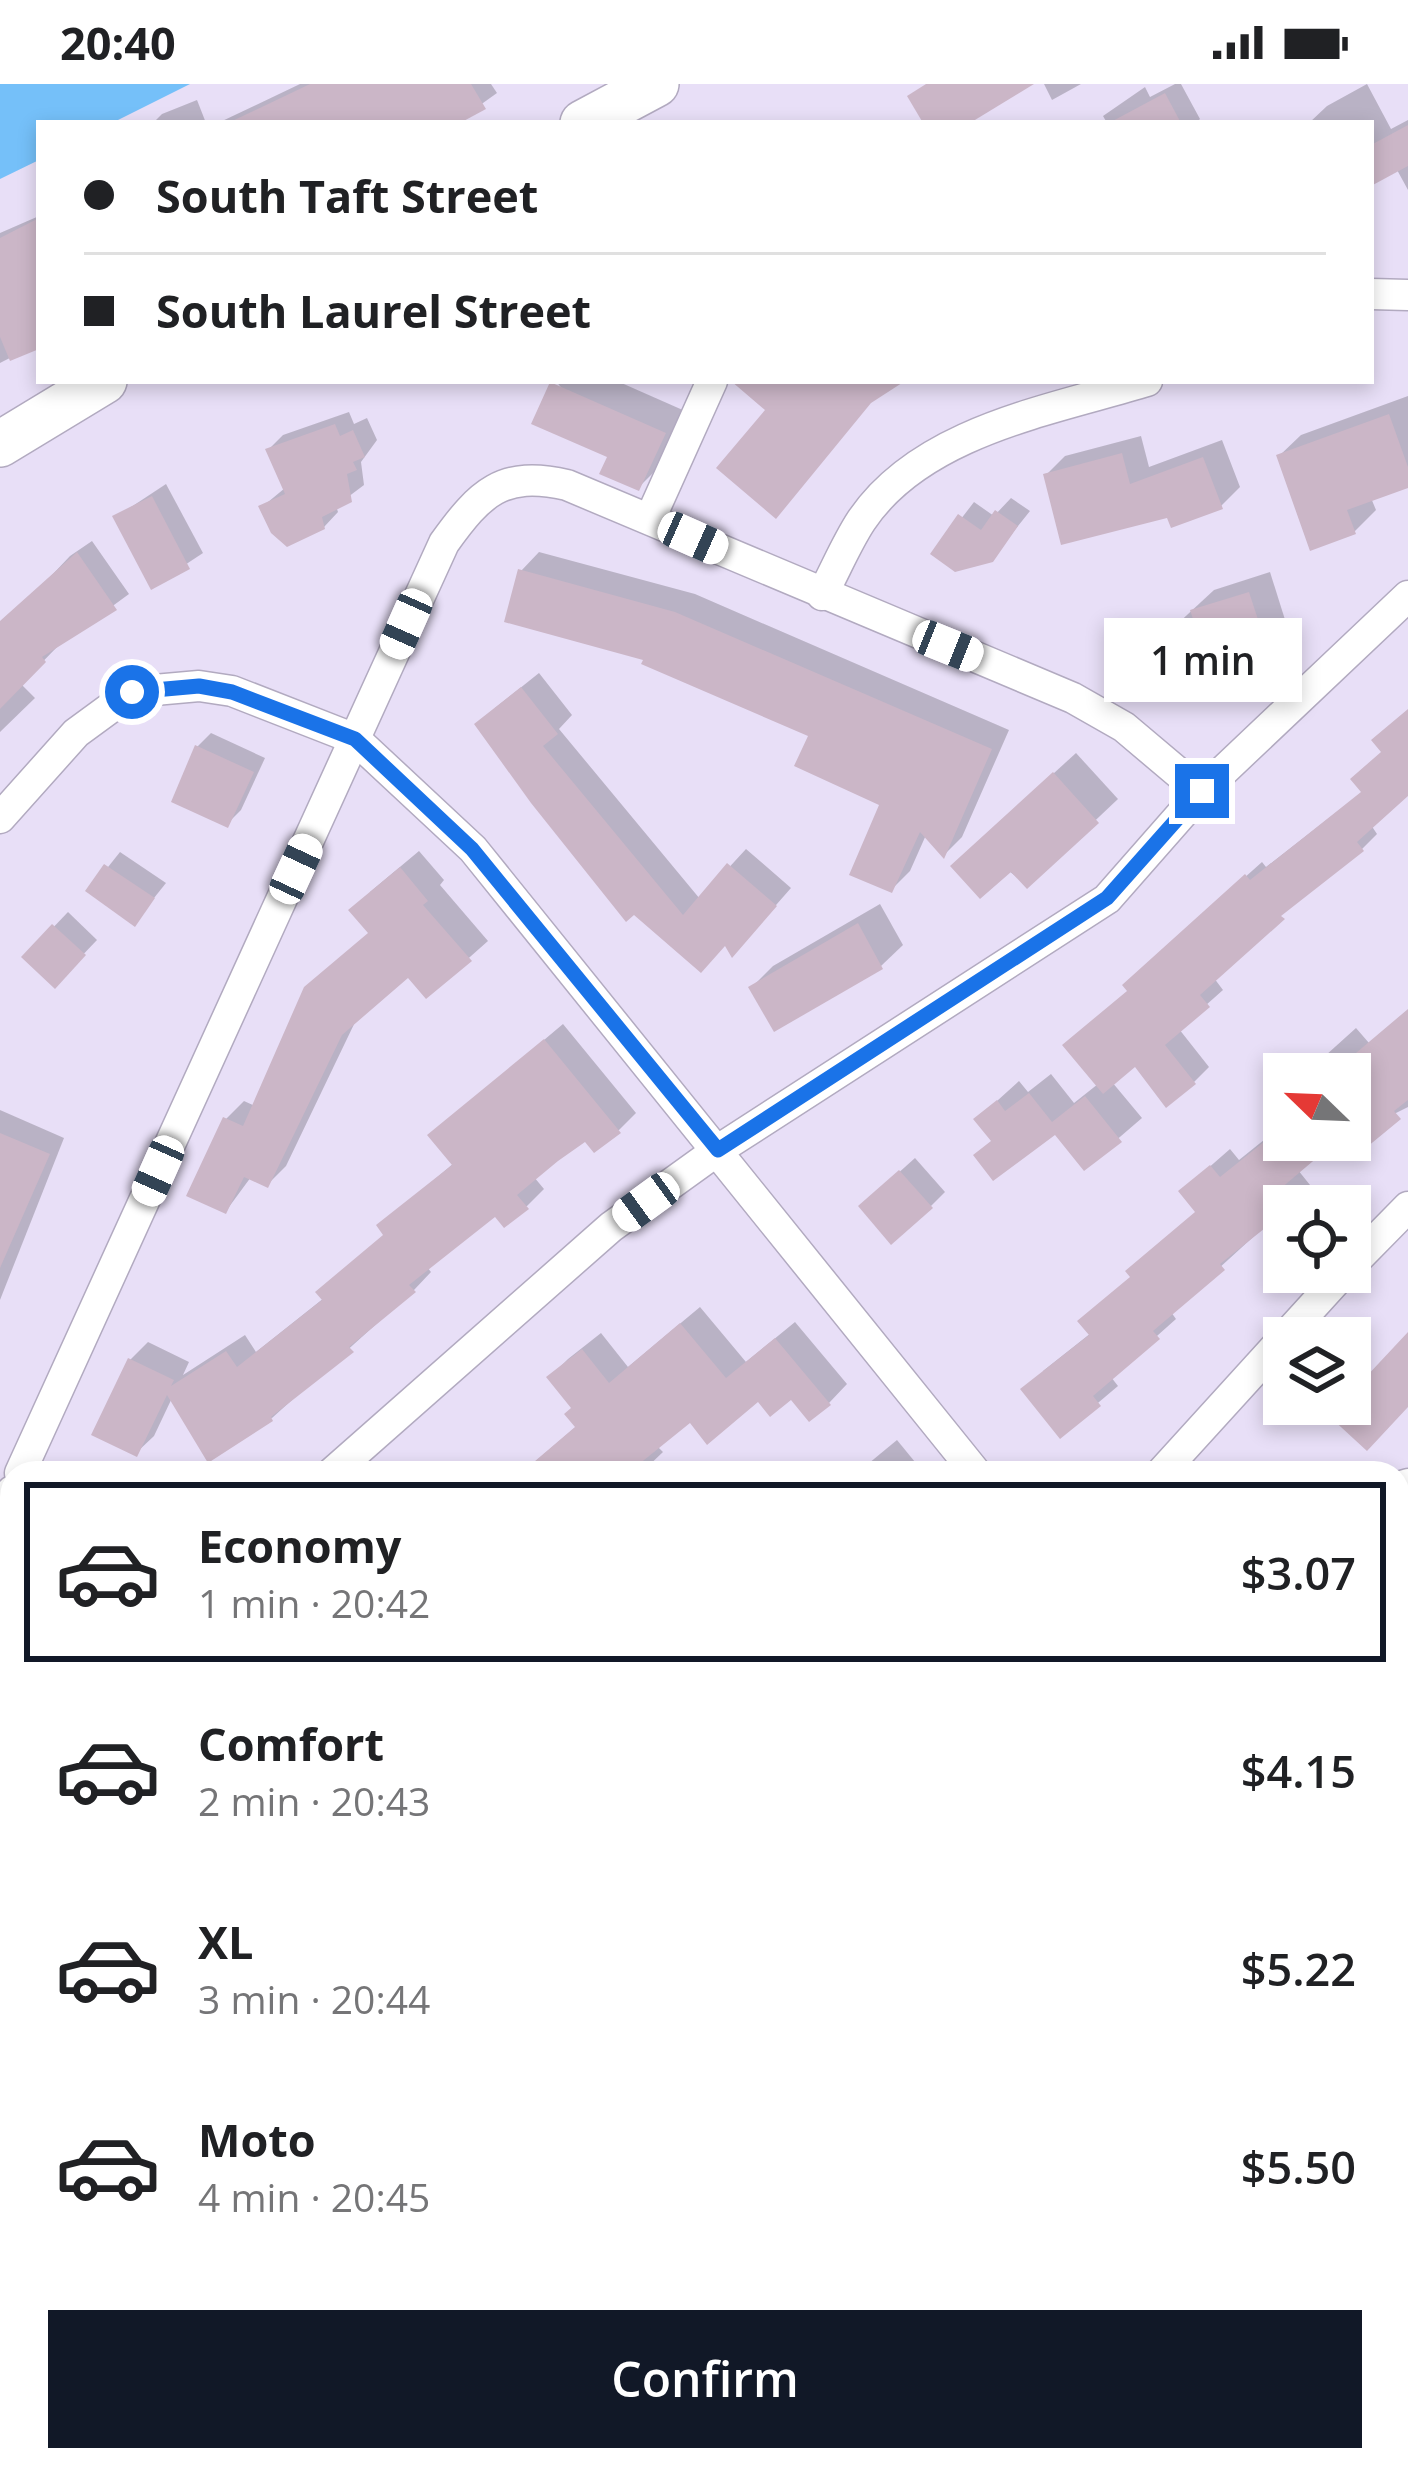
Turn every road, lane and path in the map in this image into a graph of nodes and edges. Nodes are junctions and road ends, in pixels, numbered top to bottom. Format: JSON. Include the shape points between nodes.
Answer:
{"nodes":[{"id":1,"x":656,"y":84,"type":"edge"},
{"id":2,"x":590,"y":120,"type":"edge"},
{"id":3,"x":1374,"y":294,"type":"edge"},
{"id":4,"x":1408,"y":295,"type":"edge"},
{"id":5,"x":99,"y":384,"type":"edge"},
{"id":6,"x":711,"y":384,"type":"edge"},
{"id":7,"x":1138,"y":384,"type":"edge"},
{"id":8,"x":0,"y":444,"type":"edge"},
{"id":9,"x":650,"y":519,"type":"junction"},
{"id":10,"x":822,"y":595,"type":"junction"},
{"id":11,"x":1408,"y":596,"type":"edge"},
{"id":12,"x":355,"y":739,"type":"junction"},
{"id":13,"x":1202,"y":791,"type":"junction"},
{"id":14,"x":0,"y":818,"type":"edge"},
{"id":15,"x":718,"y":1150,"type":"junction"},
{"id":16,"x":1408,"y":1207,"type":"edge"},
{"id":17,"x":1371,"y":1245,"type":"edge"},
{"id":18,"x":1325,"y":1293,"type":"edge"},
{"id":19,"x":25,"y":1461,"type":"edge"},
{"id":20,"x":346,"y":1461,"type":"edge"},
{"id":21,"x":966,"y":1461,"type":"edge"},
{"id":22,"x":1172,"y":1461,"type":"edge"}],
"edges":[{"from":1,"to":2,"type":"main road"},
{"from":3,"to":4,"type":"street"},
{"from":5,"to":8,"type":"main road"},
{"from":6,"to":9,"type":"street"},
{"from":7,"to":10,"type":"street","via":[[1012,420],[931,458],[862,519]]},
{"from":9,"to":10,"type":"street"},
{"from":9,"to":12,"type":"street","via":[[539,479],[508,482],[476,499],[444,543]]},
{"from":10,"to":13,"type":"street","via":[[1073,698],[1124,727]]},
{"from":11,"to":13,"type":"street"},
{"from":12,"to":14,"type":"street","via":[[232,692],[132,692],[76,733]]},
{"from":12,"to":15,"type":"street","via":[[472,849]]},
{"from":12,"to":19,"type":"street"},
{"from":13,"to":15,"type":"street","via":[[1107,898]]},
{"from":15,"to":20,"type":"street","via":[[611,1228]]},
{"from":15,"to":21,"type":"street"},
{"from":16,"to":17,"type":"street"},
{"from":18,"to":22,"type":"street"}]}
